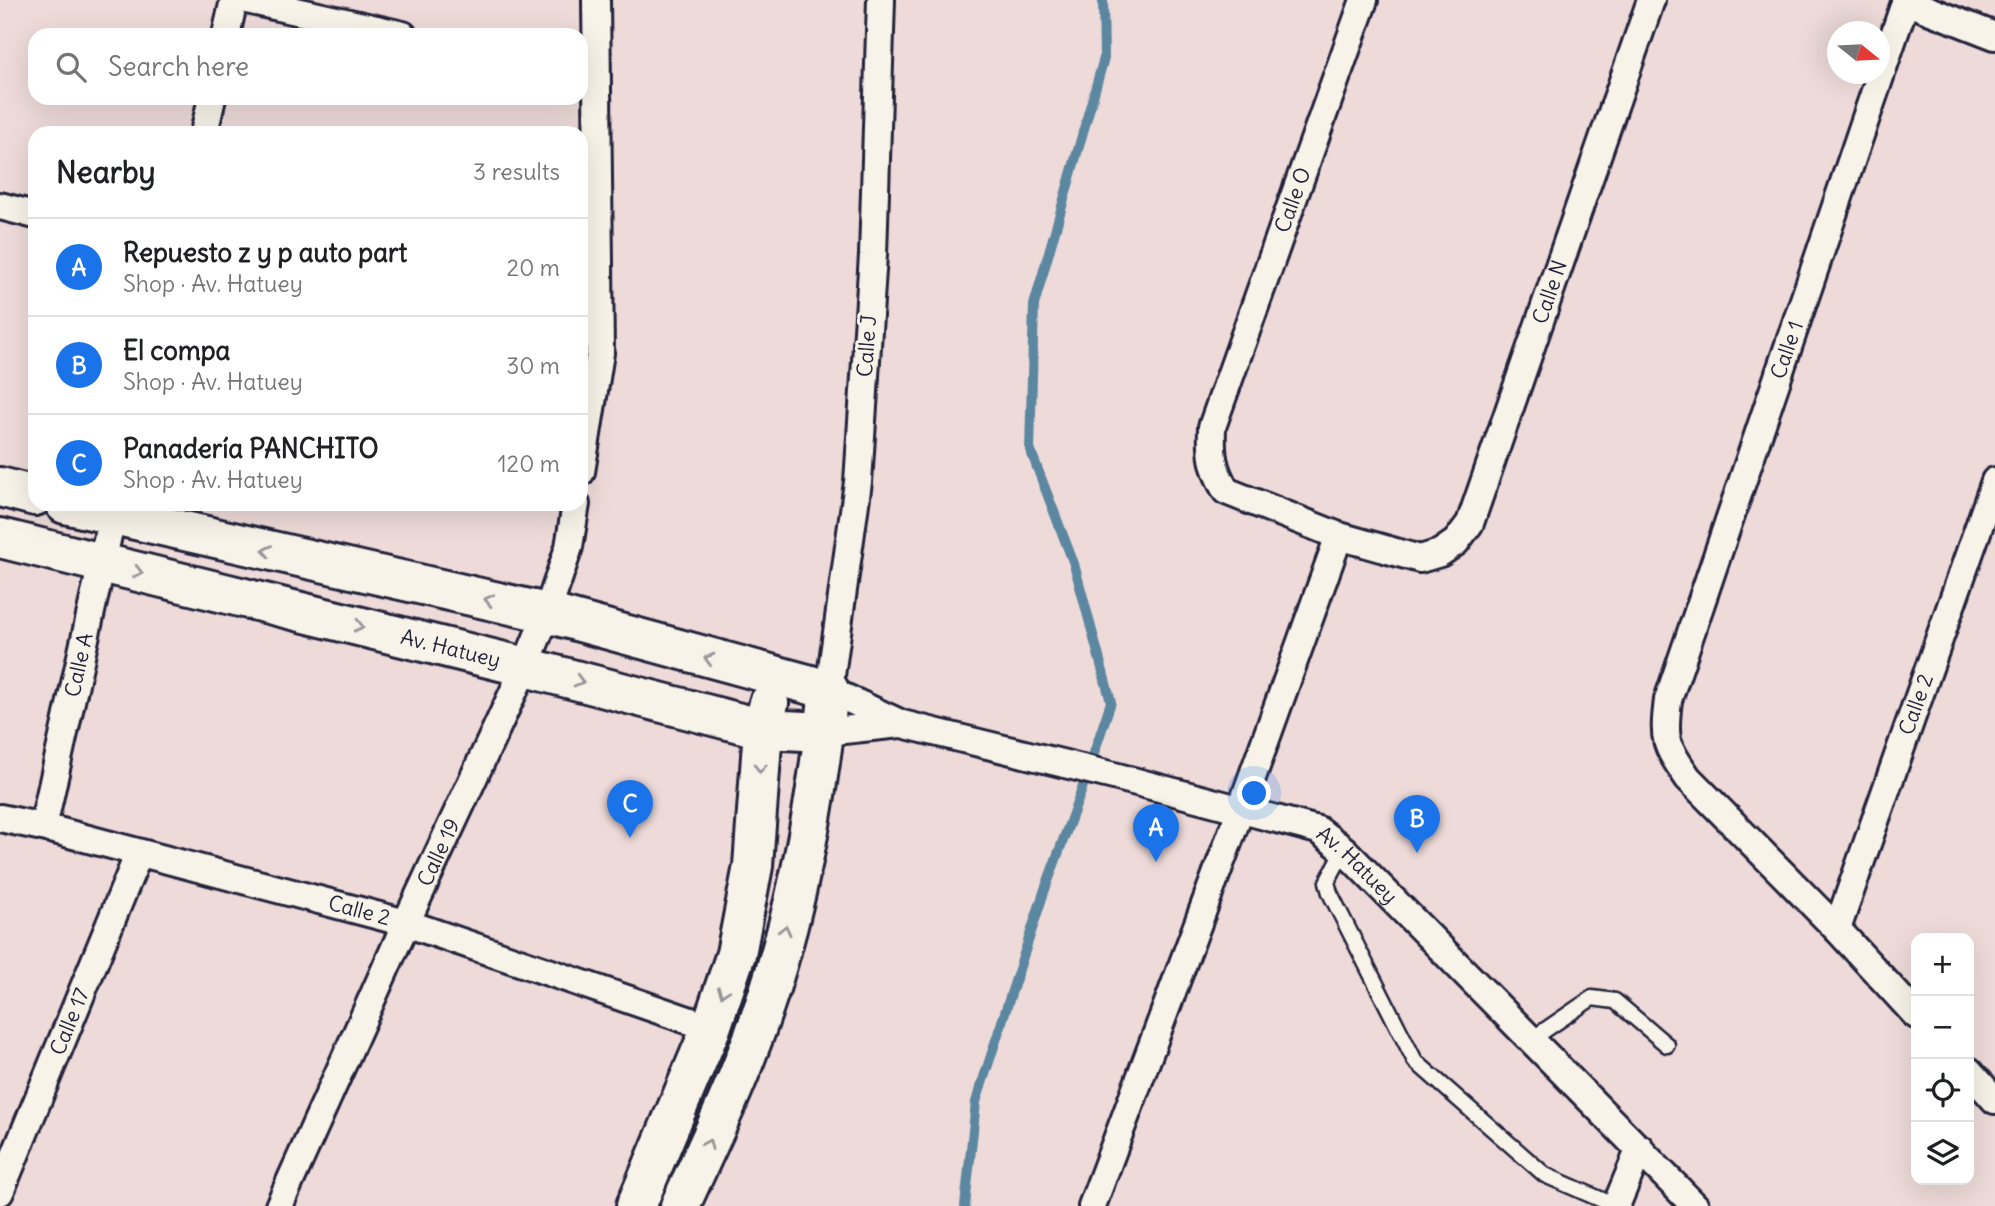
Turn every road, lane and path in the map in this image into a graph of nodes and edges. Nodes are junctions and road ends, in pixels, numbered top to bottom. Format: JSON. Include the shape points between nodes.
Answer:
{"nodes":[{"id":1,"x":234,"y":0,"type":"edge"},
{"id":2,"x":247,"y":0,"type":"edge"},
{"id":3,"x":596,"y":0,"type":"edge"},
{"id":4,"x":881,"y":0,"type":"edge"},
{"id":5,"x":1364,"y":0,"type":"edge"},
{"id":6,"x":1651,"y":0,"type":"edge"},
{"id":7,"x":1906,"y":1,"type":"edge"},
{"id":8,"x":228,"y":28,"type":"edge"},
{"id":9,"x":372,"y":28,"type":"edge"},
{"id":10,"x":1995,"y":36,"type":"edge"},
{"id":11,"x":589,"y":77,"type":"edge"},
{"id":12,"x":210,"y":105,"type":"edge"},
{"id":13,"x":206,"y":126,"type":"edge"},
{"id":14,"x":0,"y":206,"type":"edge"},
{"id":15,"x":28,"y":213,"type":"edge"},
{"id":16,"x":591,"y":350,"type":"edge"},
{"id":17,"x":588,"y":387,"type":"edge"},
{"id":18,"x":1995,"y":481,"type":"edge"},
{"id":19,"x":0,"y":487,"type":"edge"},
{"id":20,"x":28,"y":494,"type":"edge"},
{"id":21,"x":114,"y":511,"type":"edge"},
{"id":22,"x":118,"y":511,"type":"edge"},
{"id":23,"x":575,"y":511,"type":"edge"},
{"id":24,"x":1339,"y":536,"type":"junction"},
{"id":25,"x":0,"y":538,"type":"edge"},
{"id":26,"x":1420,"y":559,"type":"joint"},
{"id":27,"x":102,"y":563,"type":"junction"},
{"id":28,"x":547,"y":613,"type":"junction"},
{"id":29,"x":525,"y":667,"type":"junction"},
{"id":30,"x":775,"y":677,"type":"junction"},
{"id":31,"x":829,"y":690,"type":"junction"},
{"id":32,"x":902,"y":724,"type":"junction"},
{"id":33,"x":763,"y":729,"type":"junction"},
{"id":34,"x":825,"y":732,"type":"junction"},
{"id":35,"x":1240,"y":811,"type":"junction"},
{"id":36,"x":0,"y":818,"type":"edge"},
{"id":37,"x":43,"y":827,"type":"junction"},
{"id":38,"x":1344,"y":849,"type":"junction"},
{"id":39,"x":139,"y":853,"type":"junction"},
{"id":40,"x":406,"y":923,"type":"junction"},
{"id":41,"x":1837,"y":929,"type":"junction"},
{"id":42,"x":1911,"y":1010,"type":"edge"},
{"id":43,"x":710,"y":1028,"type":"junction"},
{"id":44,"x":1532,"y":1040,"type":"junction"},
{"id":45,"x":1667,"y":1045,"type":"dead end"},
{"id":46,"x":1974,"y":1077,"type":"edge"},
{"id":47,"x":1995,"y":1100,"type":"edge"},
{"id":48,"x":1640,"y":1148,"type":"junction"},
{"id":49,"x":0,"y":1192,"type":"edge"},
{"id":50,"x":279,"y":1206,"type":"edge"},
{"id":51,"x":636,"y":1206,"type":"edge"},
{"id":52,"x":680,"y":1206,"type":"edge"},
{"id":53,"x":1092,"y":1206,"type":"edge"},
{"id":54,"x":1616,"y":1206,"type":"edge"},
{"id":55,"x":1695,"y":1206,"type":"edge"}],
"edges":[{"from":1,"to":8,"type":"street"},
{"from":2,"to":9,"type":"street"},
{"from":3,"to":11,"type":"street"},
{"from":4,"to":31,"type":"street","name":"Calle J","via":[[873,255],[858,482]]},
{"from":5,"to":24,"type":"street","name":"Calle O","via":[[1212,427],[1211,457],[1226,491]]},
{"from":6,"to":26,"type":"street","name":"Calle N","via":[[1470,523],[1456,542]]},
{"from":7,"to":10,"type":"street"},
{"from":7,"to":41,"type":"street","name":"Calle 1","via":[[1668,700],[1664,732],[1671,754],[1688,778]]},
{"from":11,"to":16,"type":"street"},
{"from":12,"to":13,"type":"street"},
{"from":14,"to":15,"type":"street"},
{"from":16,"to":17,"type":"street"},
{"from":18,"to":41,"type":"street","name":"Calle 2"},
{"from":19,"to":20,"type":"main road"},
{"from":21,"to":27,"type":"street","name":"Calle A"},
{"from":28,"to":22,"type":"main road","name":"Av. Hatuey","one_way":true},
{"from":23,"to":28,"type":"street","name":"Calle 19","via":[[569,547]]},
{"from":24,"to":26,"type":"street","name":"Calle O"},
{"from":24,"to":35,"type":"street"},
{"from":25,"to":27,"type":"main road","name":"Av. Hatuey"},
{"from":27,"to":29,"type":"main road","name":"Av. Hatuey","one_way":true},
{"from":27,"to":37,"type":"street","name":"Calle A"},
{"from":28,"to":29,"type":"street","name":"Calle 19"},
{"from":30,"to":28,"type":"main road","name":"Av. Hatuey","one_way":true},
{"from":29,"to":33,"type":"main road","name":"Av. Hatuey","one_way":true},
{"from":29,"to":40,"type":"street","name":"Calle 19"},
{"from":30,"to":31,"type":"main road","name":"Av. Hatuey"},
{"from":30,"to":33,"type":"main road"},
{"from":31,"to":32,"type":"street","name":"Av. Hatuey"},
{"from":31,"to":34,"type":"main road"},
{"from":32,"to":34,"type":"street","name":"Av. Hatuey"},
{"from":32,"to":35,"type":"street","name":"Av. Hatuey"},
{"from":33,"to":34,"type":"main road","name":"Av. Hatuey"},
{"from":33,"to":43,"type":"main road","one_way":true,"via":[[753,866],[736,954]]},
{"from":52,"to":34,"type":"main road","one_way":true,"via":[[746,1059],[775,973],[803,859]]},
{"from":35,"to":38,"type":"street","name":"Av. Hatuey","via":[[1318,830]]},
{"from":35,"to":53,"type":"street"},
{"from":36,"to":37,"type":"street","name":"Calle 2"},
{"from":37,"to":39,"type":"street","name":"Calle 2"},
{"from":38,"to":44,"type":"street","name":"Av. Hatuey"},
{"from":38,"to":54,"type":"lane","via":[[1328,882],[1330,893],[1415,1061],[1545,1175]]},
{"from":39,"to":40,"type":"street","name":"Calle 2"},
{"from":39,"to":49,"type":"street","name":"Calle 17"},
{"from":40,"to":43,"type":"street","name":"Calle 2"},
{"from":40,"to":50,"type":"street","name":"Calle 19"},
{"from":41,"to":42,"type":"street","name":"Calle 1"},
{"from":43,"to":51,"type":"main road"},
{"from":44,"to":45,"type":"lane","via":[[1592,998],[1615,1001]]},
{"from":44,"to":48,"type":"street","name":"Av. Hatuey"},
{"from":46,"to":47,"type":"street"},
{"from":48,"to":54,"type":"street"},
{"from":48,"to":55,"type":"street","name":"Av. Hatuey"}]}
